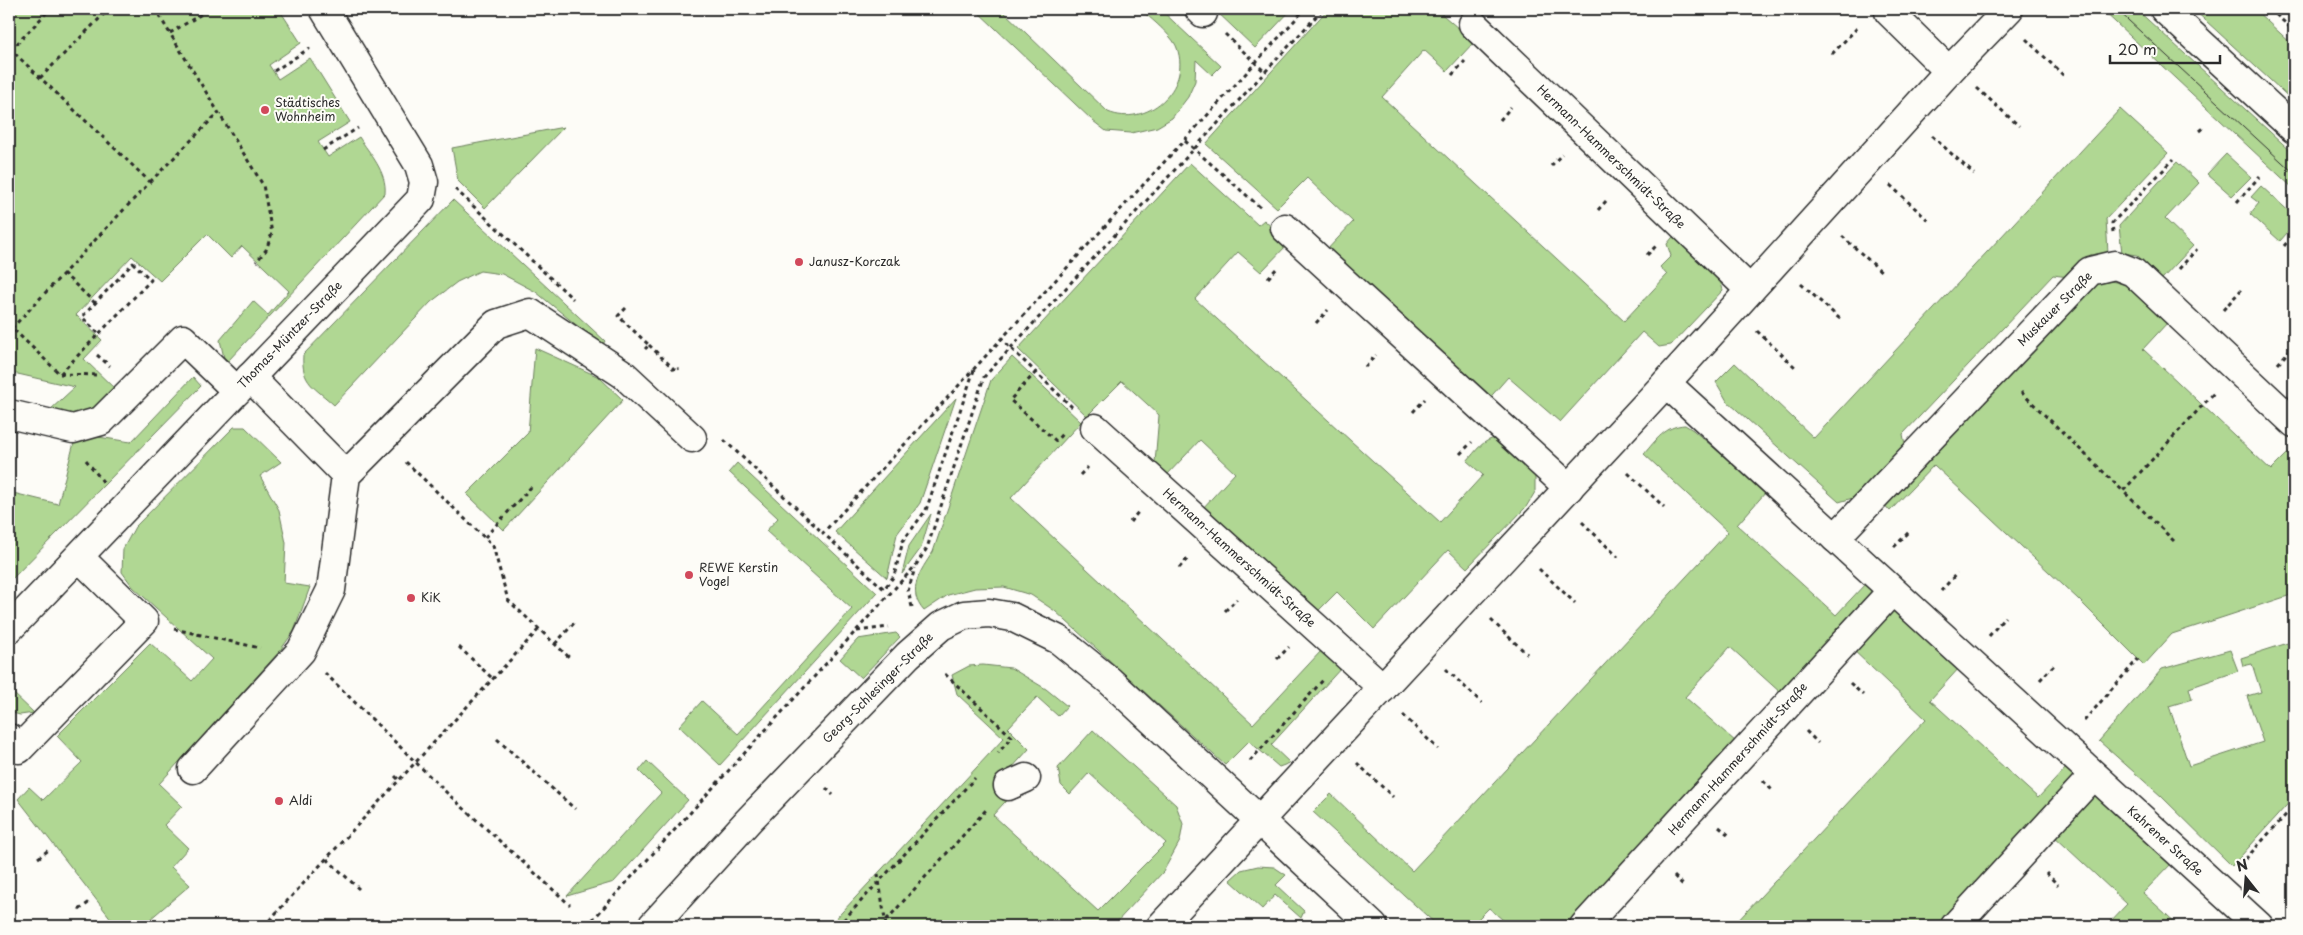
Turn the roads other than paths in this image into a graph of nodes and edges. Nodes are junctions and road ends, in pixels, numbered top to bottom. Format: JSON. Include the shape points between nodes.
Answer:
{"nodes":[{"id":1,"x":324,"y":9,"type":"edge"},
{"id":2,"x":2009,"y":9,"type":"edge"},
{"id":3,"x":2164,"y":9,"type":"edge"},
{"id":4,"x":1889,"y":12,"type":"dead end"},
{"id":5,"x":1473,"y":24,"type":"dead end"},
{"id":6,"x":1949,"y":71,"type":"junction"},
{"id":7,"x":2294,"y":129,"type":"edge"},
{"id":8,"x":1285,"y":228,"type":"road end"},
{"id":9,"x":1750,"y":290,"type":"junction"},
{"id":10,"x":244,"y":384,"type":"junction"},
{"id":11,"x":1666,"y":384,"type":"junction"},
{"id":12,"x":9,"y":414,"type":"edge"},
{"id":13,"x":1087,"y":421,"type":"road end"},
{"id":14,"x":2294,"y":422,"type":"edge"},
{"id":15,"x":692,"y":438,"type":"dead end"},
{"id":16,"x":346,"y":475,"type":"junction"},
{"id":17,"x":1569,"y":488,"type":"junction"},
{"id":18,"x":1835,"y":538,"type":"junction"},
{"id":19,"x":79,"y":556,"type":"junction"},
{"id":20,"x":1892,"y":591,"type":"junction"},
{"id":21,"x":9,"y":629,"type":"edge"},
{"id":22,"x":1390,"y":699,"type":"junction"},
{"id":23,"x":9,"y":738,"type":"edge"},
{"id":24,"x":2085,"y":768,"type":"junction"},
{"id":25,"x":193,"y":769,"type":"dead end"},
{"id":26,"x":1260,"y":820,"type":"junction"},
{"id":27,"x":652,"y":926,"type":"edge"},
{"id":28,"x":1161,"y":926,"type":"edge"},
{"id":29,"x":1373,"y":926,"type":"edge"},
{"id":30,"x":1584,"y":926,"type":"edge"},
{"id":31,"x":1954,"y":926,"type":"edge"},
{"id":32,"x":2259,"y":926,"type":"edge"}],
"edges":[{"from":1,"to":10,"type":"street","name":"Thomas-Müntzer-Straße","via":[[413,153],[424,182],[420,198]]},
{"from":2,"to":6,"type":"street"},
{"from":3,"to":7,"type":"street"},
{"from":4,"to":6,"type":"street"},
{"from":5,"to":9,"type":"street","name":"Hermann-Hammerschmidt-Straße"},
{"from":6,"to":9,"type":"street"},
{"from":8,"to":17,"type":"street"},
{"from":9,"to":11,"type":"street"},
{"from":10,"to":12,"type":"street","via":[[183,339],[101,421],[73,429]]},
{"from":10,"to":16,"type":"street"},
{"from":10,"to":19,"type":"street","name":"Thomas-Müntzer-Straße"},
{"from":11,"to":17,"type":"street"},
{"from":11,"to":18,"type":"street"},
{"from":13,"to":22,"type":"street","name":"Hermann-Hammerschmidt-Straße","via":[[1346,654]]},
{"from":14,"to":18,"type":"street","name":"Muskauer Straße","via":[[2133,272],[2115,265],[2090,271]]},
{"from":15,"to":16,"type":"street","via":[[623,374],[530,313],[496,324]]},
{"from":16,"to":25,"type":"street","via":[[331,590],[302,651]]},
{"from":17,"to":22,"type":"street"},
{"from":18,"to":20,"type":"street"},
{"from":19,"to":21,"type":"street","name":"Thomas-Müntzer-Straße"},
{"from":19,"to":23,"type":"street","via":[[144,620],[19,749]]},
{"from":20,"to":24,"type":"street"},
{"from":20,"to":30,"type":"street","name":"Hermann-Hammerschmidt-Straße"},
{"from":22,"to":26,"type":"street"},
{"from":24,"to":31,"type":"street"},
{"from":24,"to":32,"type":"street","name":"Kahrener Straße"},
{"from":26,"to":27,"type":"street","name":"Georg-Schlesinger-Straße","via":[[1114,684],[1060,640],[1012,616],[989,613],[964,615],[941,626],[901,662]]},
{"from":26,"to":28,"type":"street"},
{"from":26,"to":29,"type":"street"}]}
